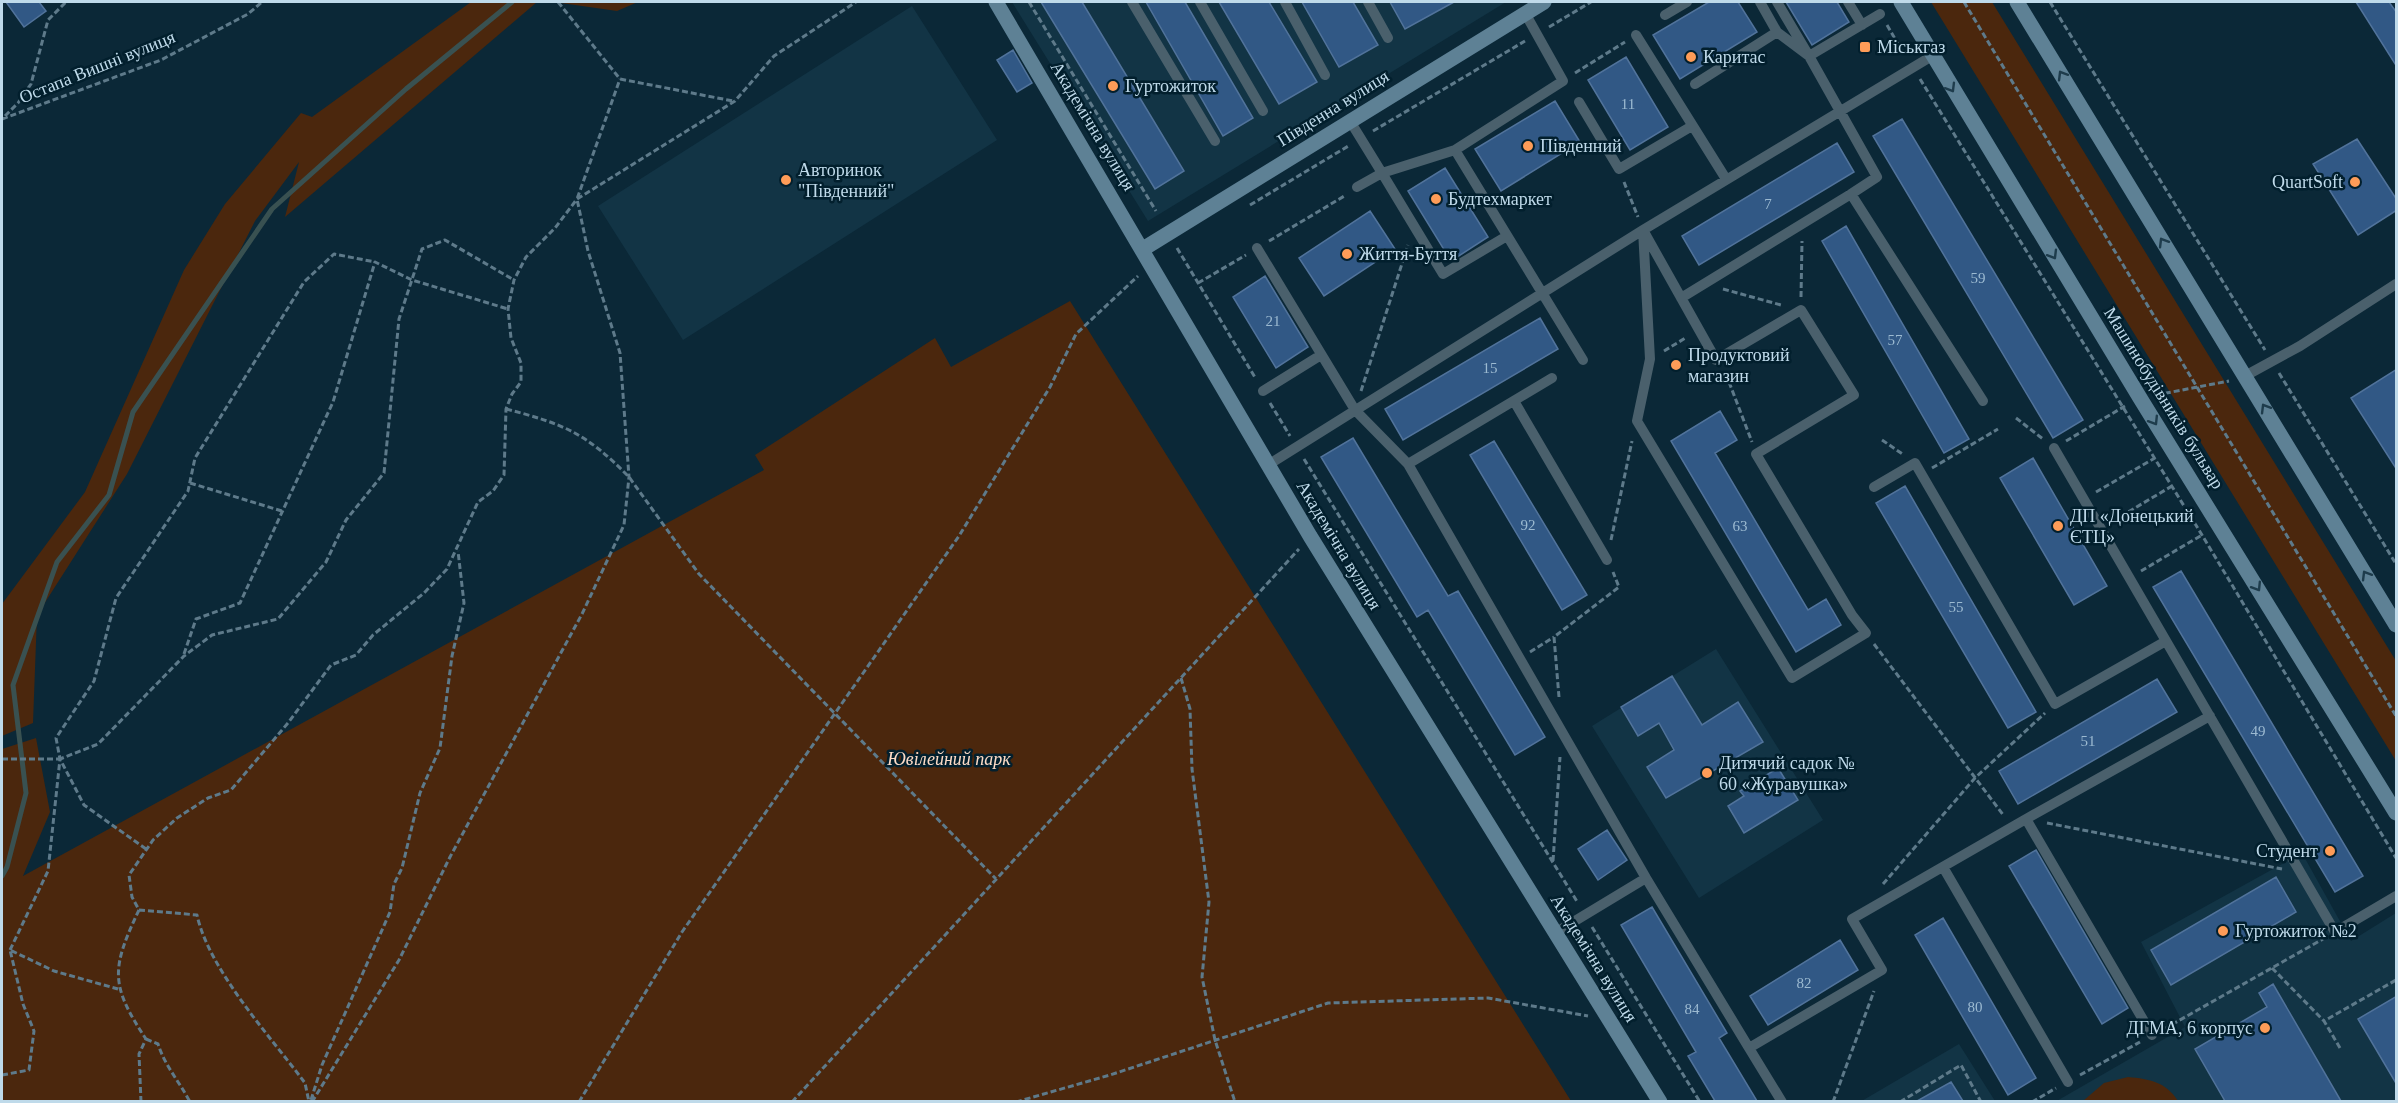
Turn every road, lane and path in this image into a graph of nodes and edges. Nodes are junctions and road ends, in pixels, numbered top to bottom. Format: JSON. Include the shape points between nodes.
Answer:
{"nodes":[{"id":1,"x":66,"y":2,"type":"edge"},
{"id":2,"x":262,"y":2,"type":"edge"},
{"id":3,"x":558,"y":2,"type":"edge"},
{"id":4,"x":856,"y":2,"type":"edge"},
{"id":5,"x":996,"y":2,"type":"edge"},
{"id":6,"x":1029,"y":2,"type":"edge"},
{"id":7,"x":1132,"y":2,"type":"edge"},
{"id":8,"x":1200,"y":2,"type":"edge"},
{"id":9,"x":1285,"y":2,"type":"edge"},
{"id":10,"x":1368,"y":2,"type":"edge"},
{"id":11,"x":1544,"y":2,"type":"edge"},
{"id":12,"x":1591,"y":2,"type":"edge"},
{"id":13,"x":1687,"y":2,"type":"edge"},
{"id":14,"x":1760,"y":2,"type":"edge"},
{"id":15,"x":1777,"y":2,"type":"edge"},
{"id":16,"x":1848,"y":2,"type":"edge"},
{"id":17,"x":1900,"y":2,"type":"edge"},
{"id":18,"x":1964,"y":2,"type":"edge"},
{"id":19,"x":2017,"y":2,"type":"edge"},
{"id":20,"x":2050,"y":2,"type":"edge"},
{"id":21,"x":1525,"y":14,"type":"junction"},
{"id":22,"x":1880,"y":14,"type":"joint"},
{"id":23,"x":1665,"y":15,"type":"dead end"},
{"id":24,"x":1862,"y":25,"type":"junction"},
{"id":25,"x":1777,"y":32,"type":"junction"},
{"id":26,"x":1537,"y":35,"type":"junction"},
{"id":27,"x":1636,"y":35,"type":"joint"},
{"id":28,"x":1388,"y":38,"type":"dead end"},
{"id":29,"x":1809,"y":56,"type":"junction"},
{"id":30,"x":1932,"y":56,"type":"junction"},
{"id":31,"x":1913,"y":68,"type":"junction"},
{"id":32,"x":1325,"y":75,"type":"dead end"},
{"id":33,"x":620,"y":79,"type":"junction"},
{"id":34,"x":1563,"y":81,"type":"junction"},
{"id":35,"x":1695,"y":84,"type":"dead end"},
{"id":36,"x":735,"y":101,"type":"junction"},
{"id":37,"x":1579,"y":102,"type":"dead end"},
{"id":38,"x":1840,"y":110,"type":"junction"},
{"id":39,"x":1263,"y":111,"type":"dead end"},
{"id":40,"x":2,"y":119,"type":"edge"},
{"id":41,"x":1350,"y":121,"type":"junction"},
{"id":42,"x":1692,"y":126,"type":"junction"},
{"id":43,"x":1360,"y":139,"type":"junction"},
{"id":44,"x":1215,"y":141,"type":"dead end"},
{"id":45,"x":1455,"y":150,"type":"junction"},
{"id":46,"x":1619,"y":169,"type":"junction"},
{"id":47,"x":1382,"y":172,"type":"junction"},
{"id":48,"x":1726,"y":179,"type":"junction"},
{"id":49,"x":1358,"y":187,"type":"joint"},
{"id":50,"x":1851,"y":194,"type":"junction"},
{"id":51,"x":577,"y":199,"type":"junction"},
{"id":52,"x":1248,"y":206,"type":"dead end"},
{"id":53,"x":1156,"y":211,"type":"dead end"},
{"id":54,"x":1803,"y":224,"type":"junction"},
{"id":55,"x":1414,"y":227,"type":"junction"},
{"id":56,"x":1642,"y":230,"type":"junction"},
{"id":57,"x":1507,"y":236,"type":"junction"},
{"id":58,"x":1257,"y":248,"type":"junction"},
{"id":59,"x":1143,"y":249,"type":"junction"},
{"id":60,"x":375,"y":262,"type":"junction"},
{"id":61,"x":1151,"y":263,"type":"junction"},
{"id":62,"x":411,"y":280,"type":"junction"},
{"id":63,"x":514,"y":280,"type":"junction"},
{"id":64,"x":1198,"y":283,"type":"junction"},
{"id":65,"x":1704,"y":284,"type":"junction"},
{"id":66,"x":2397,"y":284,"type":"edge"},
{"id":67,"x":1541,"y":294,"type":"junction"},
{"id":68,"x":1681,"y":298,"type":"junction"},
{"id":69,"x":508,"y":309,"type":"junction"},
{"id":70,"x":1801,"y":310,"type":"junction"},
{"id":71,"x":1699,"y":330,"type":"junction"},
{"id":72,"x":1321,"y":355,"type":"junction"},
{"id":73,"x":1650,"y":359,"type":"junction"},
{"id":74,"x":1583,"y":360,"type":"dead end"},
{"id":75,"x":2272,"y":362,"type":"junction"},
{"id":76,"x":2245,"y":376,"type":"junction"},
{"id":77,"x":1552,"y":378,"type":"dead end"},
{"id":78,"x":1729,"y":382,"type":"dead end"},
{"id":79,"x":2199,"y":389,"type":"junction"},
{"id":80,"x":1263,"y":391,"type":"junction"},
{"id":81,"x":2140,"y":398,"type":"junction"},
{"id":82,"x":1514,"y":401,"type":"junction"},
{"id":83,"x":1983,"y":401,"type":"dead end"},
{"id":84,"x":2124,"y":407,"type":"junction"},
{"id":85,"x":506,"y":409,"type":"junction"},
{"id":86,"x":1355,"y":410,"type":"junction"},
{"id":87,"x":2016,"y":418,"type":"dead end"},
{"id":88,"x":1637,"y":421,"type":"junction"},
{"id":89,"x":1998,"y":429,"type":"dead end"},
{"id":90,"x":1882,"y":440,"type":"dead end"},
{"id":91,"x":1297,"y":446,"type":"junction"},
{"id":92,"x":2054,"y":448,"type":"junction"},
{"id":93,"x":1756,"y":453,"type":"junction"},
{"id":94,"x":2155,"y":458,"type":"junction"},
{"id":95,"x":1915,"y":463,"type":"junction"},
{"id":96,"x":1408,"y":464,"type":"junction"},
{"id":97,"x":1268,"y":465,"type":"junction"},
{"id":98,"x":1921,"y":475,"type":"junction"},
{"id":99,"x":629,"y":477,"type":"junction"},
{"id":100,"x":190,"y":483,"type":"junction"},
{"id":101,"x":2172,"y":486,"type":"junction"},
{"id":102,"x":1874,"y":487,"type":"dead end"},
{"id":103,"x":2084,"y":499,"type":"junction"},
{"id":104,"x":282,"y":511,"type":"junction"},
{"id":105,"x":2101,"y":528,"type":"junction"},
{"id":106,"x":2202,"y":535,"type":"junction"},
{"id":107,"x":1310,"y":536,"type":"junction"},
{"id":108,"x":458,"y":550,"type":"junction"},
{"id":109,"x":1607,"y":560,"type":"junction"},
{"id":110,"x":2397,"y":564,"type":"edge"},
{"id":111,"x":2130,"y":578,"type":"junction"},
{"id":112,"x":2397,"y":625,"type":"edge"},
{"id":113,"x":1866,"y":633,"type":"junction"},
{"id":114,"x":1554,"y":637,"type":"junction"},
{"id":115,"x":2166,"y":641,"type":"junction"},
{"id":116,"x":184,"y":656,"type":"junction"},
{"id":117,"x":1520,"y":658,"type":"junction"},
{"id":118,"x":1181,"y":677,"type":"junction"},
{"id":119,"x":2055,"y":704,"type":"junction"},
{"id":120,"x":834,"y":713,"type":"junction"},
{"id":121,"x":2210,"y":716,"type":"junction"},
{"id":122,"x":2397,"y":716,"type":"edge"},
{"id":123,"x":1562,"y":731,"type":"junction"},
{"id":124,"x":2,"y":759,"type":"edge"},
{"id":125,"x":60,"y":759,"type":"junction"},
{"id":126,"x":1975,"y":778,"type":"junction"},
{"id":127,"x":2397,"y":813,"type":"edge"},
{"id":128,"x":2026,"y":819,"type":"junction"},
{"id":129,"x":2012,"y":827,"type":"junction"},
{"id":130,"x":146,"y":849,"type":"junction"},
{"id":131,"x":2397,"y":858,"type":"edge"},
{"id":132,"x":1553,"y":863,"type":"junction"},
{"id":133,"x":1943,"y":867,"type":"junction"},
{"id":134,"x":2301,"y":873,"type":"junction"},
{"id":135,"x":1646,"y":878,"type":"junction"},
{"id":136,"x":996,"y":879,"type":"junction"},
{"id":137,"x":1875,"y":893,"type":"dead end"},
{"id":138,"x":2397,"y":897,"type":"edge"},
{"id":139,"x":139,"y":910,"type":"junction"},
{"id":140,"x":1585,"y":915,"type":"junction"},
{"id":141,"x":2335,"y":932,"type":"junction"},
{"id":142,"x":1555,"y":933,"type":"junction"},
{"id":143,"x":10,"y":950,"type":"junction"},
{"id":144,"x":2272,"y":968,"type":"junction"},
{"id":145,"x":1882,"y":970,"type":"junction"},
{"id":146,"x":2397,"y":980,"type":"edge"},
{"id":147,"x":118,"y":988,"type":"junction"},
{"id":148,"x":1609,"y":1019,"type":"junction"},
{"id":149,"x":2324,"y":1021,"type":"junction"},
{"id":150,"x":2152,"y":1035,"type":"junction"},
{"id":151,"x":146,"y":1039,"type":"junction"},
{"id":152,"x":1215,"y":1040,"type":"junction"},
{"id":153,"x":1749,"y":1048,"type":"junction"},
{"id":154,"x":2340,"y":1048,"type":"dead end"},
{"id":155,"x":4,"y":1074,"type":"edge"},
{"id":156,"x":2068,"y":1082,"type":"junction"},
{"id":157,"x":141,"y":1101,"type":"edge"},
{"id":158,"x":190,"y":1101,"type":"edge"},
{"id":159,"x":310,"y":1101,"type":"edge"},
{"id":160,"x":579,"y":1101,"type":"edge"},
{"id":161,"x":792,"y":1101,"type":"edge"},
{"id":162,"x":1016,"y":1101,"type":"edge"},
{"id":163,"x":1235,"y":1101,"type":"edge"},
{"id":164,"x":1660,"y":1101,"type":"edge"},
{"id":165,"x":1700,"y":1101,"type":"edge"},
{"id":166,"x":1782,"y":1101,"type":"edge"},
{"id":167,"x":1833,"y":1101,"type":"edge"},
{"id":168,"x":1900,"y":1101,"type":"edge"},
{"id":169,"x":1981,"y":1101,"type":"edge"},
{"id":170,"x":2032,"y":1101,"type":"edge"}],
"edges":[{"from":1,"to":40,"type":"path","name":"Остапа Вишні вулиця","via":[[48,20],[31,84]]},
{"from":2,"to":40,"type":"path","name":"Остапа Вишні вулиця","via":[[248,14],[160,60]]},
{"from":3,"to":33,"type":"path"},
{"from":4,"to":36,"type":"path","via":[[774,56]]},
{"from":5,"to":59,"type":"street","name":"Академічна вулиця"},
{"from":6,"to":53,"type":"path"},
{"from":7,"to":44,"type":"lane"},
{"from":8,"to":39,"type":"lane"},
{"from":9,"to":32,"type":"lane"},
{"from":10,"to":28,"type":"lane"},
{"from":11,"to":21,"type":"street","name":"Південна вулиця"},
{"from":12,"to":26,"type":"path"},
{"from":13,"to":23,"type":"lane"},
{"from":14,"to":25,"type":"lane"},
{"from":15,"to":29,"type":"lane"},
{"from":16,"to":24,"type":"lane"},
{"from":17,"to":30,"type":"street","name":"Машинобудівників бульвар"},
{"from":18,"to":79,"type":"path"},
{"from":76,"to":19,"type":"street","one_way":true},
{"from":20,"to":75,"type":"path"},
{"from":21,"to":26,"type":"lane"},
{"from":21,"to":41,"type":"street","name":"Південна вулиця"},
{"from":22,"to":24,"type":"lane"},
{"from":22,"to":31,"type":"path"},
{"from":24,"to":29,"type":"lane"},
{"from":25,"to":29,"type":"lane"},
{"from":25,"to":35,"type":"lane"},
{"from":26,"to":34,"type":"lane"},
{"from":26,"to":43,"type":"path"},
{"from":27,"to":34,"type":"path"},
{"from":27,"to":42,"type":"lane"},
{"from":29,"to":38,"type":"lane"},
{"from":30,"to":31,"type":"lane"},
{"from":30,"to":81,"type":"street","name":"Машинобудівників бульвар","one_way":true},
{"from":31,"to":38,"type":"lane"},
{"from":31,"to":84,"type":"path"},
{"from":33,"to":36,"type":"path"},
{"from":33,"to":51,"type":"path"},
{"from":34,"to":45,"type":"lane"},
{"from":36,"to":51,"type":"path"},
{"from":37,"to":46,"type":"lane"},
{"from":38,"to":48,"type":"lane"},
{"from":38,"to":50,"type":"lane","via":[[1876,177]]},
{"from":41,"to":43,"type":"lane"},
{"from":41,"to":59,"type":"street","name":"Південна вулиця"},
{"from":42,"to":46,"type":"lane"},
{"from":42,"to":48,"type":"lane"},
{"from":43,"to":47,"type":"lane"},
{"from":43,"to":52,"type":"path"},
{"from":45,"to":47,"type":"lane"},
{"from":45,"to":57,"type":"lane"},
{"from":46,"to":56,"type":"path"},
{"from":47,"to":49,"type":"lane"},
{"from":47,"to":55,"type":"lane"},
{"from":48,"to":56,"type":"lane"},
{"from":49,"to":58,"type":"path"},
{"from":50,"to":54,"type":"lane"},
{"from":50,"to":83,"type":"lane"},
{"from":51,"to":63,"type":"path","via":[[526,257]]},
{"from":51,"to":99,"type":"path","via":[[588,251],[620,353]]},
{"from":54,"to":65,"type":"lane"},
{"from":54,"to":70,"type":"path"},
{"from":55,"to":57,"type":"lane","via":[[1443,274]]},
{"from":55,"to":86,"type":"path"},
{"from":56,"to":67,"type":"lane"},
{"from":56,"to":68,"type":"lane"},
{"from":56,"to":73,"type":"lane"},
{"from":57,"to":67,"type":"lane"},
{"from":58,"to":64,"type":"path"},
{"from":58,"to":72,"type":"lane"},
{"from":59,"to":61,"type":"street","name":"Академічна вулиця"},
{"from":60,"to":62,"type":"path"},
{"from":60,"to":100,"type":"path","via":[[334,254],[304,282],[195,458]]},
{"from":60,"to":104,"type":"path","via":[[333,402]]},
{"from":61,"to":64,"type":"path","via":[[1177,248]]},
{"from":61,"to":97,"type":"street","name":"Академічна вулиця"},
{"from":61,"to":120,"type":"path","via":[[1076,334],[1050,387],[959,536]]},
{"from":62,"to":63,"type":"path","via":[[422,249],[445,240]]},
{"from":62,"to":69,"type":"path"},
{"from":62,"to":116,"type":"path","via":[[399,319],[384,473],[346,520],[326,562],[278,619],[212,635]]},
{"from":63,"to":69,"type":"path"},
{"from":64,"to":80,"type":"path"},
{"from":65,"to":68,"type":"lane"},
{"from":65,"to":70,"type":"path"},
{"from":66,"to":75,"type":"lane"},
{"from":67,"to":74,"type":"lane"},
{"from":67,"to":86,"type":"lane"},
{"from":68,"to":71,"type":"lane"},
{"from":69,"to":85,"type":"path","via":[[521,363],[521,382]]},
{"from":70,"to":71,"type":"lane","via":[[1716,360]]},
{"from":70,"to":93,"type":"lane","via":[[1854,395]]},
{"from":71,"to":73,"type":"path"},
{"from":72,"to":80,"type":"lane"},
{"from":72,"to":86,"type":"lane"},
{"from":73,"to":88,"type":"lane"},
{"from":75,"to":76,"type":"lane"},
{"from":75,"to":110,"type":"path"},
{"from":76,"to":79,"type":"path"},
{"from":112,"to":76,"type":"street","one_way":true},
{"from":77,"to":82,"type":"lane"},
{"from":78,"to":93,"type":"path"},
{"from":79,"to":81,"type":"path"},
{"from":79,"to":122,"type":"path"},
{"from":80,"to":91,"type":"path"},
{"from":81,"to":84,"type":"path"},
{"from":81,"to":127,"type":"street","name":"Машинобудівників бульвар","one_way":true},
{"from":82,"to":96,"type":"lane"},
{"from":82,"to":109,"type":"lane"},
{"from":84,"to":92,"type":"path"},
{"from":84,"to":94,"type":"path"},
{"from":85,"to":99,"type":"path","via":[[557,422],[583,436]]},
{"from":85,"to":108,"type":"path","via":[[504,475],[493,491],[478,502]]},
{"from":86,"to":91,"type":"lane"},
{"from":86,"to":96,"type":"lane"},
{"from":87,"to":92,"type":"path"},
{"from":88,"to":109,"type":"path"},
{"from":88,"to":113,"type":"lane","via":[[1792,678]]},
{"from":89,"to":98,"type":"path"},
{"from":90,"to":95,"type":"path"},
{"from":91,"to":97,"type":"lane"},
{"from":91,"to":132,"type":"path"},
{"from":92,"to":103,"type":"lane"},
{"from":93,"to":113,"type":"lane"},
{"from":94,"to":101,"type":"path"},
{"from":94,"to":103,"type":"path"},
{"from":95,"to":98,"type":"lane"},
{"from":95,"to":102,"type":"lane"},
{"from":96,"to":117,"type":"lane"},
{"from":97,"to":107,"type":"street","name":"Академічна вулиця"},
{"from":98,"to":119,"type":"lane"},
{"from":99,"to":120,"type":"path","via":[[699,574]]},
{"from":99,"to":159,"type":"path","via":[[624,525],[582,614],[399,960]]},
{"from":100,"to":104,"type":"path"},
{"from":100,"to":125,"type":"path","via":[[117,598],[94,681],[56,738]]},
{"from":101,"to":105,"type":"path"},
{"from":101,"to":106,"type":"path"},
{"from":103,"to":105,"type":"lane"},
{"from":104,"to":116,"type":"path","via":[[240,603],[196,619]]},
{"from":105,"to":111,"type":"lane"},
{"from":106,"to":111,"type":"path"},
{"from":106,"to":131,"type":"path"},
{"from":107,"to":118,"type":"path"},
{"from":107,"to":142,"type":"street","name":"Академічна вулиця"},
{"from":108,"to":130,"type":"path","via":[[436,582],[373,635],[356,655],[331,666],[231,790],[208,798],[177,818]]},
{"from":108,"to":159,"type":"path","via":[[464,603],[440,748],[420,793],[390,912]]},
{"from":109,"to":114,"type":"path","via":[[1619,587]]},
{"from":111,"to":115,"type":"lane"},
{"from":113,"to":126,"type":"path"},
{"from":114,"to":117,"type":"path"},
{"from":114,"to":123,"type":"path"},
{"from":115,"to":119,"type":"lane"},
{"from":115,"to":121,"type":"lane"},
{"from":116,"to":125,"type":"path","via":[[98,744]]},
{"from":117,"to":123,"type":"lane"},
{"from":118,"to":136,"type":"path"},
{"from":118,"to":152,"type":"path","via":[[1190,709],[1192,770],[1209,902],[1202,977]]},
{"from":119,"to":126,"type":"path"},
{"from":120,"to":136,"type":"path"},
{"from":120,"to":160,"type":"path","via":[[682,932]]},
{"from":121,"to":128,"type":"lane"},
{"from":121,"to":134,"type":"lane"},
{"from":123,"to":132,"type":"path"},
{"from":123,"to":135,"type":"lane"},
{"from":124,"to":125,"type":"path"},
{"from":125,"to":130,"type":"path","via":[[84,805]]},
{"from":125,"to":143,"type":"path","via":[[48,871]]},
{"from":126,"to":129,"type":"path"},
{"from":126,"to":137,"type":"path"},
{"from":128,"to":129,"type":"lane"},
{"from":128,"to":134,"type":"path"},
{"from":128,"to":150,"type":"lane"},
{"from":129,"to":133,"type":"lane"},
{"from":130,"to":139,"type":"path","via":[[129,876],[132,897]]},
{"from":132,"to":140,"type":"path"},
{"from":133,"to":145,"type":"lane","via":[[1852,920]]},
{"from":133,"to":156,"type":"lane"},
{"from":134,"to":141,"type":"lane"},
{"from":135,"to":140,"type":"lane"},
{"from":135,"to":153,"type":"lane"},
{"from":136,"to":161,"type":"path"},
{"from":138,"to":141,"type":"lane"},
{"from":139,"to":147,"type":"path","via":[[123,944]]},
{"from":139,"to":159,"type":"path","via":[[197,915],[201,935],[218,967],[304,1083]]},
{"from":140,"to":142,"type":"lane"},
{"from":140,"to":165,"type":"path"},
{"from":141,"to":144,"type":"path"},
{"from":142,"to":148,"type":"street","name":"Академічна вулиця"},
{"from":143,"to":147,"type":"path","via":[[54,971]]},
{"from":143,"to":155,"type":"path","via":[[33,1031],[29,1070]]},
{"from":144,"to":149,"type":"path"},
{"from":144,"to":150,"type":"path"},
{"from":145,"to":153,"type":"lane"},
{"from":145,"to":167,"type":"path"},
{"from":146,"to":149,"type":"path"},
{"from":147,"to":151,"type":"path"},
{"from":148,"to":152,"type":"path","via":[[1488,998],[1328,1003]]},
{"from":148,"to":164,"type":"street","name":"Академічна вулиця"},
{"from":149,"to":154,"type":"path"},
{"from":150,"to":156,"type":"path"},
{"from":151,"to":157,"type":"path","via":[[139,1054]]},
{"from":151,"to":158,"type":"path","via":[[158,1044],[165,1065]]},
{"from":152,"to":162,"type":"path"},
{"from":152,"to":163,"type":"path"},
{"from":153,"to":166,"type":"lane"},
{"from":156,"to":170,"type":"path"},
{"from":168,"to":169,"type":"path","via":[[1961,1065]]}]}
